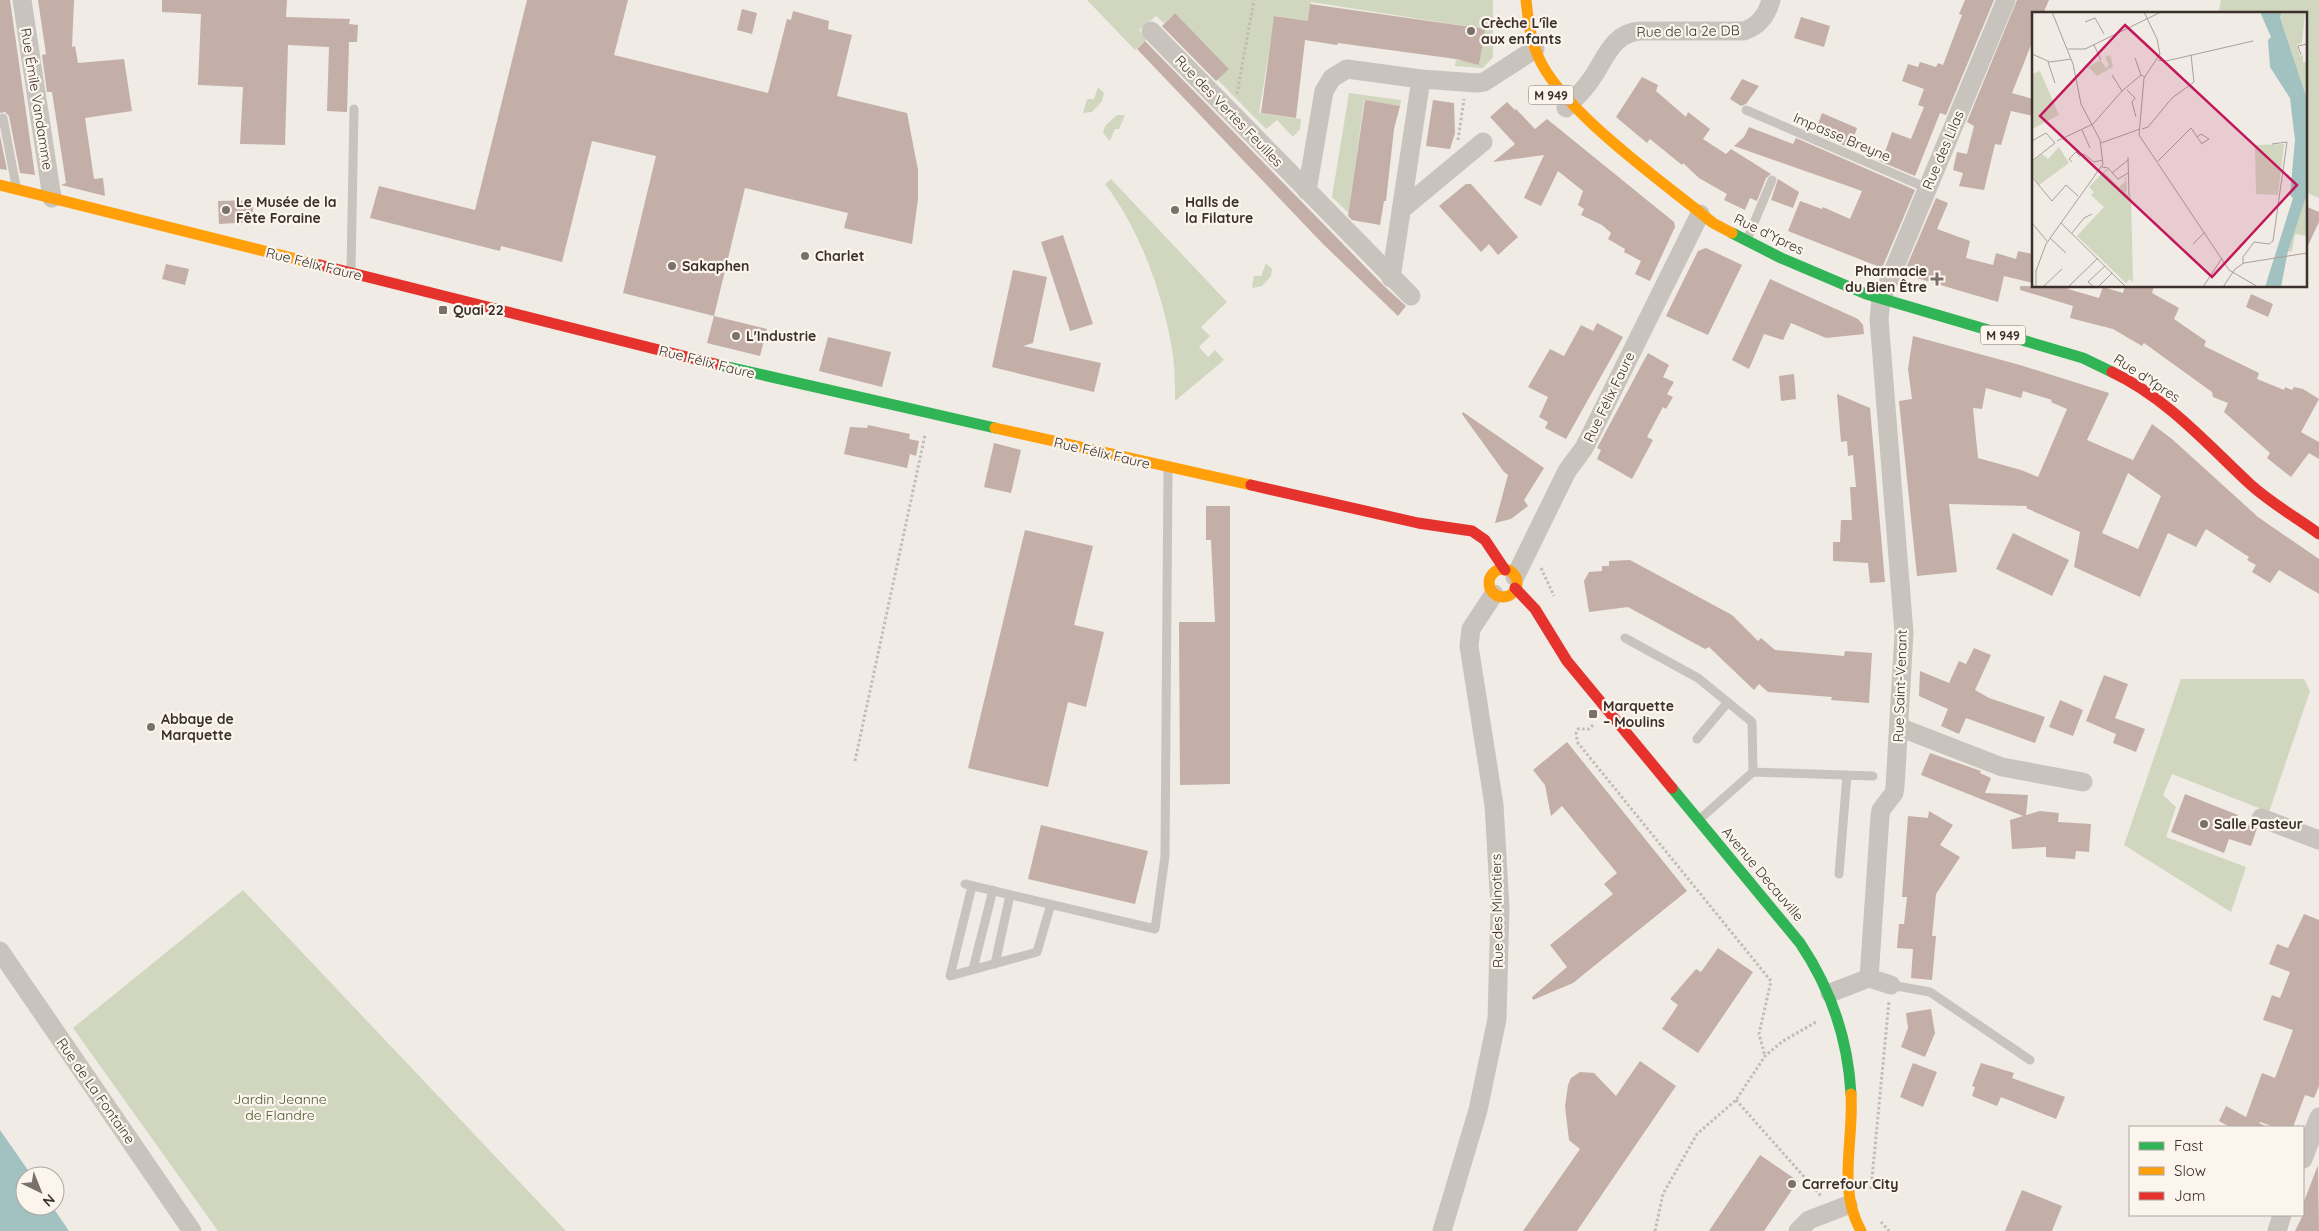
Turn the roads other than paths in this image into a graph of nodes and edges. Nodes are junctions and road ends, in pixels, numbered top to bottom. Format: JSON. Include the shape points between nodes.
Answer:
{"nodes":[{"id":1,"x":22,"y":0,"type":"edge"},
{"id":2,"x":1770,"y":0,"type":"edge"},
{"id":3,"x":2006,"y":0,"type":"edge"},
{"id":4,"x":1519,"y":1,"type":"edge"},
{"id":5,"x":1151,"y":31,"type":"dead end"},
{"id":6,"x":1526,"y":54,"type":"junction"},
{"id":7,"x":1421,"y":79,"type":"junction"},
{"id":8,"x":1542,"y":87,"type":"dead end"},
{"id":9,"x":1569,"y":105,"type":"junction"},
{"id":10,"x":354,"y":109,"type":"dead end"},
{"id":11,"x":1746,"y":110,"type":"dead end"},
{"id":12,"x":3,"y":118,"type":"dead end"},
{"id":13,"x":1483,"y":142,"type":"dead end"},
{"id":14,"x":1772,"y":180,"type":"dead end"},
{"id":15,"x":0,"y":185,"type":"edge"},
{"id":16,"x":1927,"y":188,"type":"junction"},
{"id":17,"x":16,"y":189,"type":"junction"},
{"id":18,"x":1307,"y":191,"type":"junction"},
{"id":19,"x":52,"y":198,"type":"junction"},
{"id":20,"x":1402,"y":210,"type":"junction"},
{"id":21,"x":1700,"y":214,"type":"junction"},
{"id":22,"x":1746,"y":241,"type":"junction"},
{"id":23,"x":351,"y":273,"type":"junction"},
{"id":24,"x":1391,"y":278,"type":"junction"},
{"id":25,"x":1410,"y":296,"type":"dead end"},
{"id":26,"x":1881,"y":300,"type":"junction"},
{"id":27,"x":1168,"y":467,"type":"junction"},
{"id":28,"x":2276,"y":504,"type":"junction"},
{"id":29,"x":1418,"y":523,"type":"junction"},
{"id":30,"x":2319,"y":534,"type":"edge"},
{"id":31,"x":1461,"y":542,"type":"dead end"},
{"id":32,"x":2319,"y":543,"type":"edge"},
{"id":33,"x":1484,"y":565,"type":"dead end"},
{"id":34,"x":1512,"y":578,"type":"junction"},
{"id":35,"x":1492,"y":585,"type":"junction"},
{"id":36,"x":1625,"y":638,"type":"dead end"},
{"id":37,"x":1728,"y":702,"type":"junction"},
{"id":38,"x":1899,"y":727,"type":"junction"},
{"id":39,"x":1697,"y":739,"type":"dead end"},
{"id":40,"x":1753,"y":772,"type":"junction"},
{"id":41,"x":1847,"y":775,"type":"junction"},
{"id":42,"x":1873,"y":776,"type":"dead end"},
{"id":43,"x":2083,"y":782,"type":"dead end"},
{"id":44,"x":2262,"y":818,"type":"dead end"},
{"id":45,"x":1699,"y":820,"type":"junction"},
{"id":46,"x":2319,"y":840,"type":"edge"},
{"id":47,"x":1839,"y":874,"type":"dead end"},
{"id":48,"x":992,"y":890,"type":"junction"},
{"id":49,"x":1010,"y":895,"type":"junction"},
{"id":50,"x":1051,"y":904,"type":"junction"},
{"id":51,"x":0,"y":952,"type":"edge"},
{"id":52,"x":994,"y":964,"type":"junction"},
{"id":53,"x":973,"y":970,"type":"junction"},
{"id":54,"x":1869,"y":978,"type":"junction"},
{"id":55,"x":1891,"y":985,"type":"joint"},
{"id":56,"x":1830,"y":993,"type":"junction"},
{"id":57,"x":2030,"y":1060,"type":"dead end"},
{"id":58,"x":2319,"y":1117,"type":"edge"},
{"id":59,"x":2304,"y":1156,"type":"edge"},
{"id":60,"x":1840,"y":1208,"type":"junction"},
{"id":61,"x":2282,"y":1216,"type":"edge"},
{"id":62,"x":192,"y":1231,"type":"edge"},
{"id":63,"x":1442,"y":1231,"type":"edge"},
{"id":64,"x":1798,"y":1231,"type":"edge"},
{"id":65,"x":1861,"y":1231,"type":"edge"},
{"id":66,"x":2277,"y":1231,"type":"edge"}],
"edges":[{"from":1,"to":19,"type":"street","name":"Rue Émile Vandamme"},
{"from":2,"to":9,"type":"street","name":"Rue de la 2e DB","via":[[1762,20],[1744,31],[1640,31],[1626,34],[1615,42],[1590,81]]},
{"from":3,"to":16,"type":"street","name":"Rue des Lilas"},
{"from":4,"to":6,"type":"street","number":"M 949","via":[[1530,31]]},
{"from":5,"to":18,"type":"street","name":"Rue des Vertes Feuilles"},
{"from":6,"to":7,"type":"street","via":[[1484,82]]},
{"from":6,"to":9,"type":"street","number":"M 949","via":[[1547,73]]},
{"from":7,"to":18,"type":"street","via":[[1356,69],[1347,69],[1332,78],[1324,91]]},
{"from":7,"to":20,"type":"street"},
{"from":8,"to":9,"type":"street","number":"M 949"},
{"from":9,"to":21,"type":"street","name":"Rue d'Ypres","number":"M 949"},
{"from":10,"to":23,"type":"lane"},
{"from":11,"to":16,"type":"lane","name":"Impasse Breyne"},
{"from":12,"to":17,"type":"lane"},
{"from":13,"to":20,"type":"street"},
{"from":14,"to":22,"type":"lane"},
{"from":15,"to":17,"type":"street","name":"Rue Félix Faure"},
{"from":16,"to":26,"type":"street","name":"Rue des Lilas"},
{"from":17,"to":19,"type":"street","name":"Rue Félix Faure"},
{"from":18,"to":24,"type":"street","name":"Rue des Vertes Feuilles"},
{"from":19,"to":23,"type":"street","name":"Rue Félix Faure"},
{"from":20,"to":24,"type":"street"},
{"from":21,"to":22,"type":"street","name":"Rue d'Ypres","number":"M 949"},
{"from":21,"to":34,"type":"street","name":"Rue Félix Faure","via":[[1584,448],[1564,475]]},
{"from":22,"to":26,"type":"street","name":"Rue d'Ypres","number":"M 949"},
{"from":23,"to":27,"type":"street","name":"Rue Félix Faure","via":[[742,371]]},
{"from":24,"to":25,"type":"street","name":"Rue des Vertes Feuilles"},
{"from":26,"to":28,"type":"street","name":"Rue d'Ypres","number":"M 949","via":[[2105,367],[2171,410],[2252,486]]},
{"from":26,"to":38,"type":"street","name":"Rue Saint-Venant","via":[[1879,319],[1904,633]]},
{"from":27,"to":29,"type":"street","name":"Rue Félix Faure"},
{"from":27,"to":50,"type":"lane","via":[[1165,856],[1155,929]]},
{"from":28,"to":30,"type":"street","name":"Rue d'Ypres","number":"M 949"},
{"from":28,"to":32,"type":"lane"},
{"from":29,"to":31,"type":"street","name":"Rue Félix Faure"},
{"from":29,"to":34,"type":"street","name":"Rue Félix Faure","via":[[1477,534]]},
{"from":33,"to":35,"type":"street"},
{"from":34,"to":35,"type":"street","via":[[1498,570]]},
{"from":34,"to":35,"type":"street","via":[[1506,596]]},
{"from":34,"to":45,"type":"street","name":"Avenue Decauville","via":[[1567,660]]},
{"from":35,"to":63,"type":"street","name":"Rue des Minotiers","via":[[1471,629],[1469,646],[1494,805],[1500,908],[1496,1019],[1478,1110]]},
{"from":36,"to":37,"type":"lane","via":[[1698,678]]},
{"from":37,"to":39,"type":"lane"},
{"from":37,"to":40,"type":"lane","via":[[1752,722]]},
{"from":38,"to":43,"type":"street","via":[[2002,767]]},
{"from":38,"to":54,"type":"street","name":"Rue Saint-Venant","via":[[1894,793],[1880,816]]},
{"from":40,"to":41,"type":"lane"},
{"from":40,"to":45,"type":"lane"},
{"from":41,"to":42,"type":"lane"},
{"from":41,"to":47,"type":"lane"},
{"from":44,"to":46,"type":"street"},
{"from":45,"to":56,"type":"street","name":"Avenue Decauville","via":[[1805,949]]},
{"from":48,"to":49,"type":"lane"},
{"from":48,"to":53,"type":"lane"},
{"from":48,"to":53,"type":"lane","via":[[969,885],[950,976]]},
{"from":49,"to":50,"type":"lane"},
{"from":49,"to":52,"type":"lane"},
{"from":50,"to":52,"type":"lane","via":[[1037,952]]},
{"from":51,"to":62,"type":"street","name":"Rue de La Fontaine"},
{"from":52,"to":53,"type":"lane"},
{"from":54,"to":55,"type":"street"},
{"from":54,"to":56,"type":"street"},
{"from":55,"to":57,"type":"lane","via":[[1930,992]]},
{"from":56,"to":60,"type":"street","name":"Avenue Decauville","via":[[1849,1065],[1852,1098],[1846,1191]]},
{"from":58,"to":59,"type":"street"},
{"from":60,"to":64,"type":"street","via":[[1810,1220]]},
{"from":60,"to":65,"type":"street","name":"Avenue Decauville"},
{"from":61,"to":66,"type":"street"}]}
